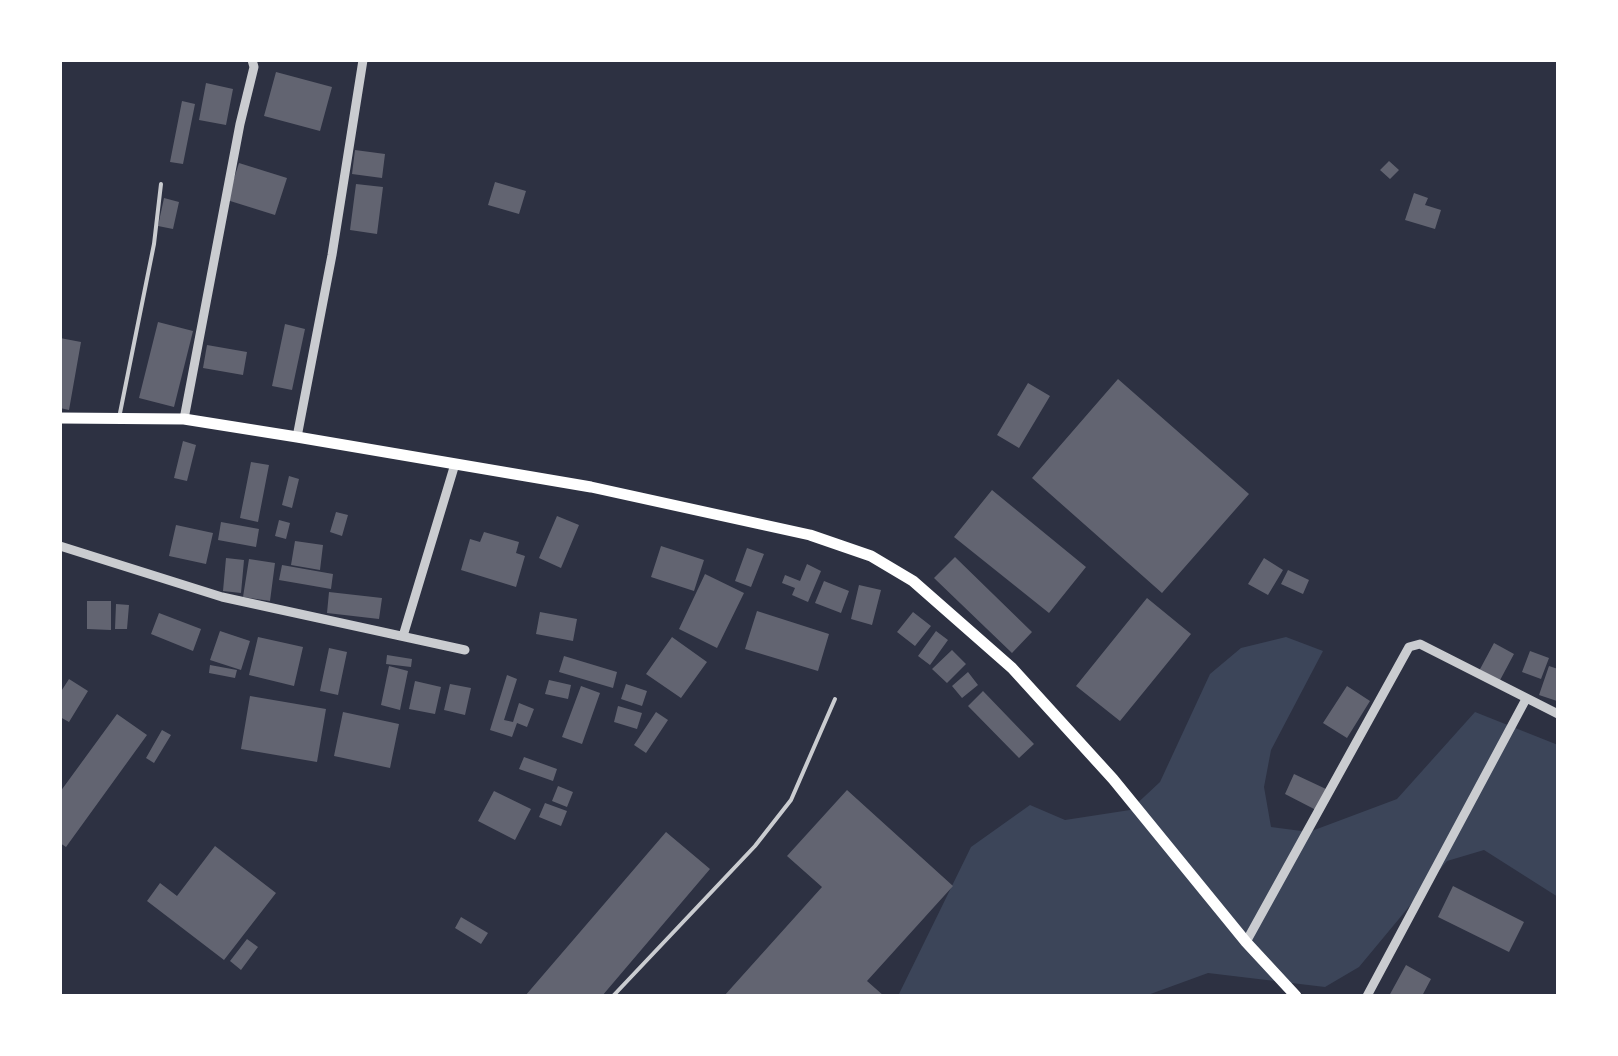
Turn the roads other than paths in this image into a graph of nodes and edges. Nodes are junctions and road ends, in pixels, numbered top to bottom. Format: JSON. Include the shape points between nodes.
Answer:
{"nodes":[{"id":1,"x":252,"y":60,"type":"edge"},
{"id":2,"x":364,"y":60,"type":"edge"},
{"id":3,"x":161,"y":184,"type":"dead end"},
{"id":4,"x":60,"y":418,"type":"edge"},
{"id":5,"x":119,"y":418,"type":"junction"},
{"id":6,"x":184,"y":418,"type":"junction"},
{"id":7,"x":297,"y":437,"type":"junction"},
{"id":8,"x":455,"y":464,"type":"junction"},
{"id":9,"x":60,"y":546,"type":"edge"},
{"id":10,"x":403,"y":636,"type":"junction"},
{"id":11,"x":466,"y":650,"type":"dead end"},
{"id":12,"x":835,"y":699,"type":"dead end"},
{"id":13,"x":1526,"y":699,"type":"junction"},
{"id":14,"x":1558,"y":714,"type":"edge"},
{"id":15,"x":1246,"y":942,"type":"junction"},
{"id":16,"x":613,"y":996,"type":"edge"},
{"id":17,"x":1296,"y":996,"type":"edge"},
{"id":18,"x":1367,"y":996,"type":"edge"}],
"edges":[{"from":1,"to":6,"type":"street"},
{"from":2,"to":7,"type":"street"},
{"from":3,"to":5,"type":"lane"},
{"from":4,"to":5,"type":"main road"},
{"from":5,"to":6,"type":"main road"},
{"from":6,"to":7,"type":"main road"},
{"from":7,"to":8,"type":"main road"},
{"from":8,"to":10,"type":"street"},
{"from":8,"to":15,"type":"main road","via":[[810,535],[870,556],[913,581],[1025,682]]},
{"from":9,"to":10,"type":"street","via":[[222,597]]},
{"from":10,"to":11,"type":"street"},
{"from":12,"to":16,"type":"lane","via":[[792,800]]},
{"from":13,"to":14,"type":"street"},
{"from":13,"to":15,"type":"street","via":[[1420,644],[1409,647]]},
{"from":13,"to":18,"type":"street"},
{"from":15,"to":17,"type":"main road"}]}
